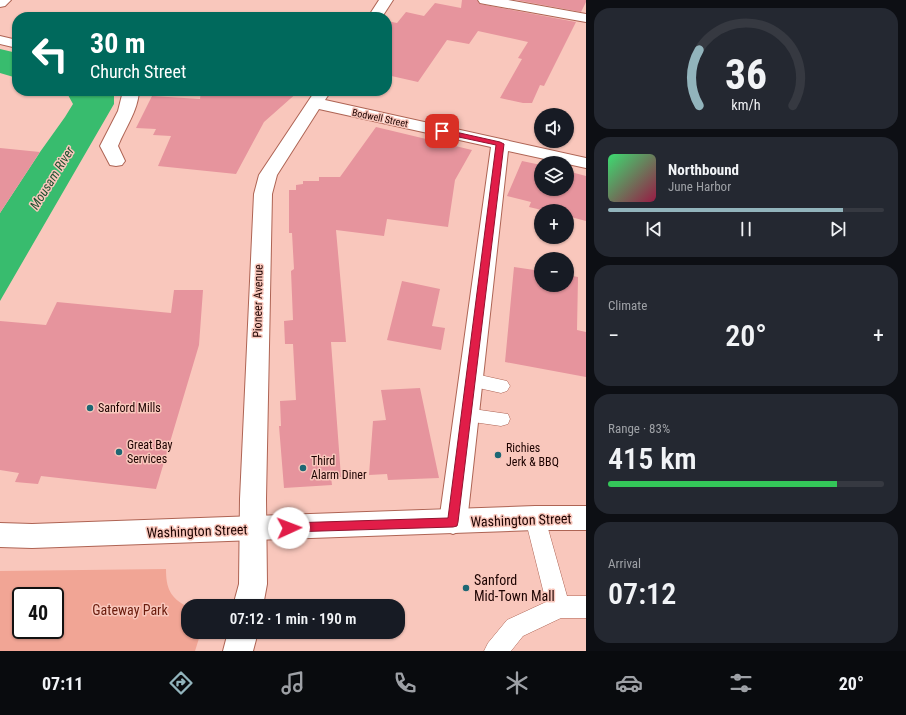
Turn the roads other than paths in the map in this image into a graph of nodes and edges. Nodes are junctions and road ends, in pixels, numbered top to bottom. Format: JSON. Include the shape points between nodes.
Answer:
{"nodes":[{"id":1,"x":4,"y":0,"type":"edge"},
{"id":2,"x":386,"y":0,"type":"edge"},
{"id":3,"x":485,"y":0,"type":"edge"},
{"id":4,"x":0,"y":2,"type":"edge"},
{"id":5,"x":531,"y":4,"type":"edge"},
{"id":6,"x":378,"y":12,"type":"edge"},
{"id":7,"x":586,"y":18,"type":"edge"},
{"id":8,"x":0,"y":40,"type":"edge"},
{"id":9,"x":12,"y":43,"type":"edge"},
{"id":10,"x":130,"y":96,"type":"edge"},
{"id":11,"x":319,"y":97,"type":"edge"},
{"id":12,"x":500,"y":144,"type":"junction"},
{"id":13,"x":116,"y":161,"type":"dead end"},
{"id":14,"x":586,"y":163,"type":"edge"},
{"id":15,"x":470,"y":380,"type":"junction"},
{"id":16,"x":501,"y":386,"type":"dead end"},
{"id":17,"x":466,"y":415,"type":"junction"},
{"id":18,"x":501,"y":419,"type":"dead end"},
{"id":19,"x":535,"y":518,"type":"junction"},
{"id":20,"x":586,"y":518,"type":"edge"},
{"id":21,"x":453,"y":522,"type":"junction"},
{"id":22,"x":252,"y":529,"type":"junction"},
{"id":23,"x":0,"y":535,"type":"edge"},
{"id":24,"x":250,"y":599,"type":"edge"},
{"id":25,"x":559,"y":607,"type":"junction"},
{"id":26,"x":586,"y":607,"type":"edge"},
{"id":27,"x":241,"y":639,"type":"edge"},
{"id":28,"x":238,"y":651,"type":"edge"},
{"id":29,"x":496,"y":651,"type":"edge"}],
"edges":[{"from":1,"to":4,"type":"street"},
{"from":2,"to":6,"type":"street"},
{"from":3,"to":5,"type":"street"},
{"from":5,"to":7,"type":"street"},
{"from":8,"to":9,"type":"street"},
{"from":10,"to":13,"type":"street","via":[[128,108],[109,146]]},
{"from":11,"to":12,"type":"street","name":"Bodwell Street"},
{"from":11,"to":22,"type":"street","name":"Pioneer Avenue","via":[[268,175],[263,194]]},
{"from":12,"to":14,"type":"street","name":"Bodwell Street"},
{"from":12,"to":15,"type":"street"},
{"from":15,"to":16,"type":"lane"},
{"from":15,"to":17,"type":"street"},
{"from":17,"to":18,"type":"lane"},
{"from":17,"to":21,"type":"street"},
{"from":19,"to":20,"type":"street","name":"Washington Street"},
{"from":19,"to":21,"type":"street","name":"Washington Street"},
{"from":19,"to":25,"type":"lane"},
{"from":21,"to":22,"type":"street","name":"Washington Street"},
{"from":22,"to":23,"type":"street","name":"Washington Street"},
{"from":22,"to":24,"type":"street","name":"Pioneer Avenue","via":[[253,584]]},
{"from":25,"to":26,"type":"lane"},
{"from":25,"to":29,"type":"lane","via":[[515,628]]},
{"from":27,"to":28,"type":"street"}]}
